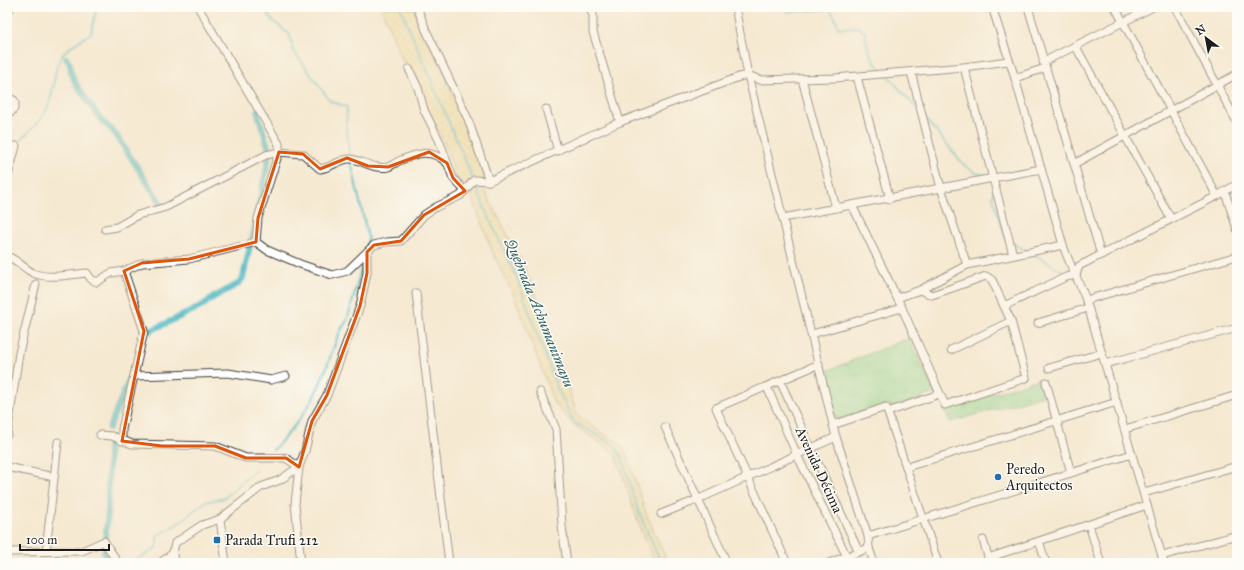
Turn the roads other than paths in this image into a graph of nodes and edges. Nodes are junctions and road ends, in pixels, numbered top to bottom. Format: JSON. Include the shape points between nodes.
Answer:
{"nodes":[{"id":1,"x":11,"y":7,"type":"edge"},
{"id":2,"x":198,"y":7,"type":"edge"},
{"id":3,"x":417,"y":7,"type":"edge"},
{"id":4,"x":589,"y":7,"type":"edge"},
{"id":5,"x":735,"y":7,"type":"edge"},
{"id":6,"x":992,"y":7,"type":"edge"},
{"id":7,"x":1028,"y":7,"type":"edge"},
{"id":8,"x":1115,"y":7,"type":"edge"},
{"id":9,"x":1153,"y":7,"type":"edge"},
{"id":10,"x":1175,"y":7,"type":"edge"},
{"id":11,"x":7,"y":12,"type":"edge"},
{"id":12,"x":1124,"y":23,"type":"junction"},
{"id":13,"x":1076,"y":47,"type":"junction"},
{"id":14,"x":1008,"y":61,"type":"junction"},
{"id":15,"x":1044,"y":65,"type":"junction"},
{"id":16,"x":964,"y":67,"type":"junction"},
{"id":17,"x":409,"y":69,"type":"dead end"},
{"id":18,"x":912,"y":72,"type":"junction"},
{"id":19,"x":1237,"y":74,"type":"edge"},
{"id":20,"x":748,"y":75,"type":"junction"},
{"id":21,"x":857,"y":76,"type":"junction"},
{"id":22,"x":1015,"y":78,"type":"junction"},
{"id":23,"x":802,"y":79,"type":"junction"},
{"id":24,"x":1217,"y":85,"type":"junction"},
{"id":25,"x":7,"y":98,"type":"edge"},
{"id":26,"x":546,"y":109,"type":"dead end"},
{"id":27,"x":1171,"y":110,"type":"junction"},
{"id":28,"x":7,"y":116,"type":"edge"},
{"id":29,"x":620,"y":122,"type":"junction"},
{"id":30,"x":1237,"y":122,"type":"edge"},
{"id":31,"x":1124,"y":136,"type":"junction"},
{"id":32,"x":7,"y":146,"type":"edge"},
{"id":33,"x":558,"y":151,"type":"junction"},
{"id":34,"x":279,"y":152,"type":"junction"},
{"id":35,"x":447,"y":163,"type":"junction"},
{"id":36,"x":1074,"y":164,"type":"junction"},
{"id":37,"x":1041,"y":169,"type":"junction"},
{"id":38,"x":8,"y":177,"type":"edge"},
{"id":39,"x":995,"y":179,"type":"junction"},
{"id":40,"x":489,"y":181,"type":"junction"},
{"id":41,"x":1237,"y":184,"type":"edge"},
{"id":42,"x":942,"y":188,"type":"junction"},
{"id":43,"x":465,"y":191,"type":"junction"},
{"id":44,"x":1225,"y":192,"type":"junction"},
{"id":45,"x":1217,"y":196,"type":"junction"},
{"id":46,"x":890,"y":199,"type":"junction"},
{"id":47,"x":852,"y":205,"type":"junction"},
{"id":48,"x":836,"y":208,"type":"junction"},
{"id":49,"x":783,"y":218,"type":"junction"},
{"id":50,"x":1171,"y":219,"type":"junction"},
{"id":51,"x":105,"y":229,"type":"dead end"},
{"id":52,"x":1237,"y":229,"type":"edge"},
{"id":53,"x":256,"y":242,"type":"junction"},
{"id":54,"x":1062,"y":245,"type":"junction"},
{"id":55,"x":367,"y":252,"type":"junction"},
{"id":56,"x":1014,"y":255,"type":"junction"},
{"id":57,"x":1101,"y":255,"type":"junction"},
{"id":58,"x":7,"y":256,"type":"edge"},
{"id":59,"x":1237,"y":256,"type":"edge"},
{"id":60,"x":968,"y":265,"type":"junction"},
{"id":61,"x":124,"y":271,"type":"junction"},
{"id":62,"x":1076,"y":275,"type":"junction"},
{"id":63,"x":36,"y":284,"type":"dead end"},
{"id":64,"x":920,"y":290,"type":"junction"},
{"id":65,"x":416,"y":293,"type":"dead end"},
{"id":66,"x":897,"y":298,"type":"junction"},
{"id":67,"x":1086,"y":300,"type":"junction"},
{"id":68,"x":1004,"y":306,"type":"junction"},
{"id":69,"x":902,"y":308,"type":"junction"},
{"id":70,"x":1088,"y":308,"type":"junction"},
{"id":71,"x":1011,"y":321,"type":"junction"},
{"id":72,"x":1038,"y":323,"type":"dead end"},
{"id":73,"x":1237,"y":328,"type":"edge"},
{"id":74,"x":812,"y":334,"type":"junction"},
{"id":75,"x":951,"y":350,"type":"dead end"},
{"id":76,"x":1102,"y":353,"type":"junction"},
{"id":77,"x":819,"y":364,"type":"junction"},
{"id":78,"x":1105,"y":364,"type":"junction"},
{"id":79,"x":1049,"y":368,"type":"dead end"},
{"id":80,"x":134,"y":376,"type":"junction"},
{"id":81,"x":286,"y":376,"type":"dead end"},
{"id":82,"x":780,"y":381,"type":"junction"},
{"id":83,"x":1046,"y":382,"type":"dead end"},
{"id":84,"x":767,"y":387,"type":"junction"},
{"id":85,"x":540,"y":392,"type":"dead end"},
{"id":86,"x":939,"y":394,"type":"junction"},
{"id":87,"x":1237,"y":395,"type":"edge"},
{"id":88,"x":1116,"y":402,"type":"junction"},
{"id":89,"x":888,"y":412,"type":"junction"},
{"id":90,"x":1056,"y":421,"type":"junction"},
{"id":91,"x":833,"y":425,"type":"junction"},
{"id":92,"x":666,"y":427,"type":"dead end"},
{"id":93,"x":7,"y":429,"type":"edge"},
{"id":94,"x":1125,"y":429,"type":"junction"},
{"id":95,"x":7,"y":434,"type":"edge"},
{"id":96,"x":100,"y":435,"type":"dead end"},
{"id":97,"x":836,"y":437,"type":"junction"},
{"id":98,"x":122,"y":441,"type":"junction"},
{"id":99,"x":58,"y":442,"type":"dead end"},
{"id":100,"x":811,"y":450,"type":"junction"},
{"id":101,"x":1132,"y":454,"type":"junction"},
{"id":102,"x":797,"y":455,"type":"junction"},
{"id":103,"x":1237,"y":466,"type":"edge"},
{"id":104,"x":7,"y":467,"type":"edge"},
{"id":105,"x":299,"y":467,"type":"junction"},
{"id":106,"x":906,"y":467,"type":"junction"},
{"id":107,"x":1071,"y":473,"type":"junction"},
{"id":108,"x":54,"y":477,"type":"junction"},
{"id":109,"x":748,"y":477,"type":"junction"},
{"id":110,"x":1144,"y":493,"type":"junction"},
{"id":111,"x":699,"y":499,"type":"junction"},
{"id":112,"x":1147,"y":506,"type":"junction"},
{"id":113,"x":661,"y":514,"type":"dead end"},
{"id":114,"x":922,"y":518,"type":"junction"},
{"id":115,"x":220,"y":519,"type":"junction"},
{"id":116,"x":1089,"y":525,"type":"junction"},
{"id":117,"x":1237,"y":535,"type":"edge"},
{"id":118,"x":868,"y":536,"type":"junction"},
{"id":119,"x":983,"y":540,"type":"dead end"},
{"id":120,"x":1039,"y":541,"type":"junction"},
{"id":121,"x":869,"y":548,"type":"junction"},
{"id":122,"x":46,"y":551,"type":"junction"},
{"id":123,"x":7,"y":552,"type":"edge"},
{"id":124,"x":859,"y":552,"type":"junction"},
{"id":125,"x":173,"y":553,"type":"junction"},
{"id":126,"x":1163,"y":559,"type":"edge"},
{"id":127,"x":848,"y":560,"type":"edge"},
{"id":128,"x":989,"y":560,"type":"edge"},
{"id":129,"x":118,"y":563,"type":"edge"},
{"id":130,"x":160,"y":563,"type":"edge"},
{"id":131,"x":174,"y":563,"type":"edge"},
{"id":132,"x":226,"y":563,"type":"edge"},
{"id":133,"x":301,"y":563,"type":"edge"},
{"id":134,"x":449,"y":563,"type":"edge"},
{"id":135,"x":567,"y":563,"type":"edge"},
{"id":136,"x":728,"y":563,"type":"edge"},
{"id":137,"x":787,"y":563,"type":"edge"},
{"id":138,"x":829,"y":563,"type":"edge"},
{"id":139,"x":874,"y":563,"type":"edge"},
{"id":140,"x":938,"y":563,"type":"edge"},
{"id":141,"x":1046,"y":563,"type":"edge"},
{"id":142,"x":1101,"y":563,"type":"edge"}],
"edges":[{"from":1,"to":11,"type":"street"},
{"from":2,"to":34,"type":"street","via":[[279,144]]},
{"from":3,"to":40,"type":"street","via":[[468,118]]},
{"from":4,"to":29,"type":"street","via":[[593,15],[593,32]]},
{"from":5,"to":20,"type":"street"},
{"from":6,"to":14,"type":"street"},
{"from":7,"to":15,"type":"street"},
{"from":8,"to":12,"type":"street"},
{"from":9,"to":12,"type":"street"},
{"from":10,"to":24,"type":"street"},
{"from":12,"to":13,"type":"street"},
{"from":12,"to":27,"type":"street"},
{"from":13,"to":15,"type":"street"},
{"from":13,"to":31,"type":"street"},
{"from":14,"to":16,"type":"street"},
{"from":14,"to":22,"type":"street"},
{"from":15,"to":22,"type":"street"},
{"from":15,"to":36,"type":"street"},
{"from":16,"to":18,"type":"street"},
{"from":16,"to":39,"type":"street"},
{"from":17,"to":35,"type":"street"},
{"from":18,"to":21,"type":"street"},
{"from":18,"to":42,"type":"street"},
{"from":19,"to":24,"type":"street"},
{"from":20,"to":23,"type":"street","via":[[760,80]]},
{"from":20,"to":29,"type":"street"},
{"from":20,"to":49,"type":"street"},
{"from":21,"to":23,"type":"street"},
{"from":21,"to":46,"type":"street"},
{"from":22,"to":37,"type":"street"},
{"from":23,"to":48,"type":"street"},
{"from":24,"to":27,"type":"street"},
{"from":24,"to":30,"type":"street"},
{"from":25,"to":28,"type":"street","via":[[14,100],[16,105]]},
{"from":26,"to":33,"type":"street"},
{"from":27,"to":31,"type":"street"},
{"from":27,"to":45,"type":"street"},
{"from":29,"to":33,"type":"street"},
{"from":31,"to":36,"type":"street"},
{"from":31,"to":50,"type":"street"},
{"from":32,"to":38,"type":"street","via":[[16,146]]},
{"from":33,"to":40,"type":"street"},
{"from":34,"to":35,"type":"street","via":[[303,154],[320,170],[347,158],[368,166],[388,167],[429,152]]},
{"from":34,"to":51,"type":"street","via":[[266,155],[166,207],[138,215],[117,227]]},
{"from":34,"to":53,"type":"street","via":[[258,218]]},
{"from":35,"to":43,"type":"street","via":[[453,178]]},
{"from":36,"to":57,"type":"street"},
{"from":37,"to":39,"type":"street"},
{"from":37,"to":54,"type":"street"},
{"from":39,"to":42,"type":"street"},
{"from":39,"to":56,"type":"street"},
{"from":40,"to":43,"type":"street","via":[[474,180]]},
{"from":41,"to":44,"type":"street"},
{"from":42,"to":46,"type":"street"},
{"from":42,"to":60,"type":"street"},
{"from":43,"to":55,"type":"street","via":[[424,215],[401,241],[374,245]]},
{"from":44,"to":45,"type":"street"},
{"from":44,"to":52,"type":"street"},
{"from":45,"to":50,"type":"street"},
{"from":46,"to":47,"type":"street"},
{"from":47,"to":48,"type":"street"},
{"from":47,"to":66,"type":"street"},
{"from":48,"to":49,"type":"street"},
{"from":49,"to":74,"type":"street"},
{"from":50,"to":57,"type":"street"},
{"from":53,"to":55,"type":"street","via":[[267,250],[332,275],[346,271]]},
{"from":53,"to":61,"type":"street","via":[[189,259],[142,263]]},
{"from":54,"to":56,"type":"street"},
{"from":54,"to":62,"type":"street"},
{"from":55,"to":105,"type":"street","via":[[367,273],[360,306],[327,395],[312,422]]},
{"from":56,"to":60,"type":"street"},
{"from":57,"to":62,"type":"street","via":[[1079,266]]},
{"from":58,"to":61,"type":"street","via":[[33,273],[46,276],[87,272],[91,279],[97,282],[111,273]]},
{"from":59,"to":67,"type":"street"},
{"from":60,"to":64,"type":"street"},
{"from":61,"to":80,"type":"street","via":[[144,331]]},
{"from":62,"to":67,"type":"street"},
{"from":62,"to":68,"type":"street","via":[[1066,277]]},
{"from":63,"to":93,"type":"street","via":[[19,353]]},
{"from":64,"to":66,"type":"street"},
{"from":64,"to":68,"type":"street","via":[[932,296],[986,276],[992,280]]},
{"from":65,"to":134,"type":"street"},
{"from":66,"to":69,"type":"street"},
{"from":67,"to":70,"type":"street"},
{"from":68,"to":71,"type":"street"},
{"from":69,"to":74,"type":"street"},
{"from":69,"to":86,"type":"street"},
{"from":70,"to":72,"type":"street"},
{"from":70,"to":76,"type":"street"},
{"from":71,"to":75,"type":"street"},
{"from":71,"to":86,"type":"street","via":[[1026,378],[945,405]]},
{"from":73,"to":78,"type":"street"},
{"from":74,"to":77,"type":"street"},
{"from":76,"to":78,"type":"street"},
{"from":76,"to":79,"type":"street"},
{"from":77,"to":82,"type":"street"},
{"from":77,"to":91,"type":"street"},
{"from":78,"to":88,"type":"street"},
{"from":80,"to":81,"type":"street","via":[[228,373],[270,380]]},
{"from":80,"to":98,"type":"street","via":[[122,429]]},
{"from":82,"to":84,"type":"street"},
{"from":82,"to":100,"type":"street","name":"Avenida Décima"},
{"from":83,"to":90,"type":"street"},
{"from":84,"to":102,"type":"street","name":"Avenida Décima"},
{"from":84,"to":109,"type":"street","via":[[716,408]]},
{"from":85,"to":135,"type":"street","via":[[556,429]]},
{"from":86,"to":89,"type":"street"},
{"from":87,"to":94,"type":"street"},
{"from":88,"to":90,"type":"street"},
{"from":88,"to":94,"type":"street"},
{"from":89,"to":91,"type":"street","via":[[886,407]]},
{"from":89,"to":106,"type":"street"},
{"from":90,"to":106,"type":"street"},
{"from":90,"to":107,"type":"street"},
{"from":91,"to":97,"type":"street"},
{"from":92,"to":111,"type":"street"},
{"from":93,"to":95,"type":"street"},
{"from":94,"to":101,"type":"street"},
{"from":96,"to":98,"type":"street","via":[[112,436]]},
{"from":97,"to":100,"type":"street"},
{"from":97,"to":118,"type":"street"},
{"from":98,"to":105,"type":"street","via":[[162,446],[215,446],[246,458],[286,458]]},
{"from":99,"to":108,"type":"street"},
{"from":100,"to":102,"type":"street"},
{"from":100,"to":124,"type":"street","name":"Avenida Décima"},
{"from":101,"to":107,"type":"street"},
{"from":101,"to":110,"type":"street"},
{"from":102,"to":109,"type":"street"},
{"from":102,"to":127,"type":"street","name":"Avenida Décima"},
{"from":103,"to":110,"type":"street"},
{"from":104,"to":108,"type":"street"},
{"from":105,"to":115,"type":"street","via":[[280,480],[261,488]]},
{"from":105,"to":133,"type":"street","via":[[295,504]]},
{"from":106,"to":114,"type":"street"},
{"from":107,"to":114,"type":"street"},
{"from":108,"to":122,"type":"street"},
{"from":109,"to":111,"type":"street"},
{"from":109,"to":137,"type":"street"},
{"from":110,"to":112,"type":"street"},
{"from":111,"to":113,"type":"street"},
{"from":111,"to":136,"type":"street"},
{"from":112,"to":116,"type":"street"},
{"from":112,"to":126,"type":"street"},
{"from":114,"to":118,"type":"street"},
{"from":114,"to":140,"type":"street"},
{"from":115,"to":125,"type":"street","via":[[202,525],[175,543]]},
{"from":115,"to":132,"type":"street"},
{"from":116,"to":120,"type":"street"},
{"from":116,"to":142,"type":"street"},
{"from":117,"to":126,"type":"street"},
{"from":118,"to":121,"type":"street"},
{"from":119,"to":128,"type":"street"},
{"from":120,"to":128,"type":"street"},
{"from":120,"to":141,"type":"street"},
{"from":121,"to":124,"type":"street"},
{"from":121,"to":139,"type":"street"},
{"from":122,"to":123,"type":"street"},
{"from":122,"to":129,"type":"street","via":[[82,552],[104,541]]},
{"from":124,"to":127,"type":"street"},
{"from":125,"to":130,"type":"street"},
{"from":125,"to":131,"type":"street"},
{"from":127,"to":138,"type":"street"}]}
